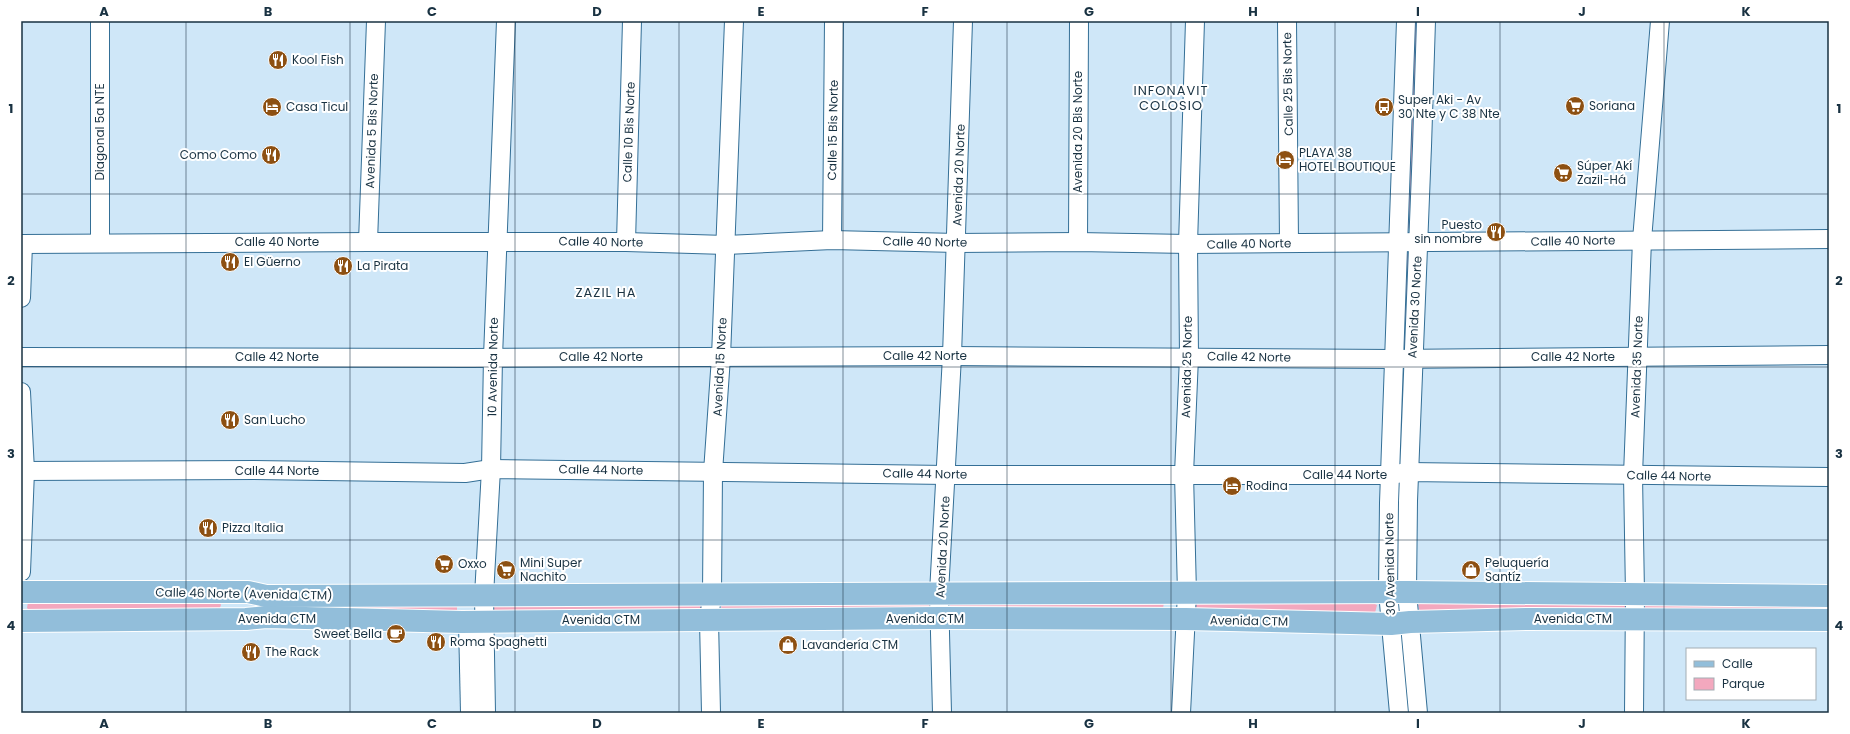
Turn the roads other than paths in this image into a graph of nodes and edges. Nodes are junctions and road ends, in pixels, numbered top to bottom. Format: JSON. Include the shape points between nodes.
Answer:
{"nodes":[{"id":1,"x":100,"y":21,"type":"edge"},
{"id":2,"x":376,"y":21,"type":"edge"},
{"id":3,"x":506,"y":21,"type":"edge"},
{"id":4,"x":632,"y":21,"type":"edge"},
{"id":5,"x":734,"y":21,"type":"edge"},
{"id":6,"x":834,"y":21,"type":"edge"},
{"id":7,"x":963,"y":21,"type":"edge"},
{"id":8,"x":1079,"y":21,"type":"edge"},
{"id":9,"x":1195,"y":21,"type":"edge"},
{"id":10,"x":1287,"y":21,"type":"edge"},
{"id":11,"x":1406,"y":21,"type":"edge"},
{"id":12,"x":1426,"y":21,"type":"edge"},
{"id":13,"x":1660,"y":21,"type":"edge"},
{"id":14,"x":1829,"y":239,"type":"edge"},
{"id":15,"x":832,"y":240,"type":"junction"},
{"id":16,"x":1642,"y":240,"type":"junction"},
{"id":17,"x":368,"y":242,"type":"junction"},
{"id":18,"x":490,"y":242,"type":"junction"},
{"id":19,"x":626,"y":242,"type":"junction"},
{"id":20,"x":1078,"y":242,"type":"junction"},
{"id":21,"x":1398,"y":242,"type":"junction"},
{"id":22,"x":100,"y":243,"type":"junction"},
{"id":23,"x":957,"y":243,"type":"junction"},
{"id":24,"x":1289,"y":243,"type":"junction"},
{"id":25,"x":1418,"y":243,"type":"junction"},
{"id":26,"x":22,"y":244,"type":"edge"},
{"id":27,"x":1188,"y":244,"type":"junction"},
{"id":28,"x":726,"y":245,"type":"junction"},
{"id":29,"x":21,"y":298,"type":"edge"},
{"id":30,"x":1829,"y":355,"type":"edge"},
{"id":31,"x":952,"y":356,"type":"junction"},
{"id":32,"x":1637,"y":356,"type":"junction"},
{"id":33,"x":21,"y":357,"type":"edge"},
{"id":34,"x":493,"y":357,"type":"junction"},
{"id":35,"x":721,"y":357,"type":"junction"},
{"id":36,"x":1189,"y":357,"type":"junction"},
{"id":37,"x":1413,"y":357,"type":"junction"},
{"id":38,"x":1393,"y":359,"type":"junction"},
{"id":39,"x":21,"y":392,"type":"edge"},
{"id":40,"x":491,"y":469,"type":"junction"},
{"id":41,"x":23,"y":471,"type":"edge"},
{"id":42,"x":713,"y":472,"type":"junction"},
{"id":43,"x":1408,"y":472,"type":"junction"},
{"id":44,"x":1184,"y":474,"type":"junction"},
{"id":45,"x":946,"y":475,"type":"junction"},
{"id":46,"x":1390,"y":475,"type":"junction"},
{"id":47,"x":1633,"y":475,"type":"junction"},
{"id":48,"x":1829,"y":477,"type":"edge"},
{"id":49,"x":1389,"y":503,"type":"joint"},
{"id":50,"x":21,"y":572,"type":"edge"},
{"id":51,"x":21,"y":592,"type":"edge"},
{"id":52,"x":1398,"y":592,"type":"junction"},
{"id":53,"x":939,"y":593,"type":"junction"},
{"id":54,"x":1187,"y":593,"type":"junction"},
{"id":55,"x":1635,"y":594,"type":"junction"},
{"id":56,"x":476,"y":595,"type":"junction"},
{"id":57,"x":712,"y":595,"type":"junction"},
{"id":58,"x":1829,"y":596,"type":"edge"},
{"id":59,"x":266,"y":607,"type":"junction"},
{"id":60,"x":940,"y":618,"type":"junction"},
{"id":61,"x":1635,"y":619,"type":"junction"},
{"id":62,"x":709,"y":620,"type":"junction"},
{"id":63,"x":1186,"y":620,"type":"junction"},
{"id":64,"x":1829,"y":620,"type":"edge"},
{"id":65,"x":21,"y":621,"type":"edge"},
{"id":66,"x":476,"y":621,"type":"junction"},
{"id":67,"x":1400,"y":623,"type":"junction"},
{"id":68,"x":470,"y":713,"type":"edge"},
{"id":69,"x":486,"y":713,"type":"edge"},
{"id":70,"x":711,"y":713,"type":"edge"},
{"id":71,"x":942,"y":713,"type":"edge"},
{"id":72,"x":1181,"y":713,"type":"edge"},
{"id":73,"x":1399,"y":713,"type":"edge"},
{"id":74,"x":1418,"y":713,"type":"edge"},
{"id":75,"x":1634,"y":713,"type":"edge"}],
"edges":[{"from":1,"to":22,"type":"street","name":"Diagonal 5a NTE"},
{"from":2,"to":17,"type":"street","name":"Avenida 5 Bis Norte"},
{"from":3,"to":18,"type":"street","name":"10 Avenida Norte"},
{"from":4,"to":19,"type":"street","name":"Calle 10 Bis Norte"},
{"from":5,"to":28,"type":"street","name":"Avenida 15 Norte"},
{"from":6,"to":15,"type":"street","name":"Calle 15 Bis Norte"},
{"from":7,"to":23,"type":"street","name":"Avenida 20 Norte"},
{"from":8,"to":20,"type":"street","name":"Avenida 20 Bis Norte"},
{"from":9,"to":27,"type":"street","name":"Avenida 25 Norte"},
{"from":10,"to":24,"type":"street","name":"Calle 25 Bis Norte"},
{"from":11,"to":21,"type":"street","name":"Avenida 30 Norte"},
{"from":12,"to":25,"type":"street","name":"Avenida 30 Norte"},
{"from":13,"to":16,"type":"street","name":"Avenida 35 Norte"},
{"from":14,"to":16,"type":"street","name":"Calle 40 Norte"},
{"from":15,"to":23,"type":"street","name":"Calle 40 Norte"},
{"from":15,"to":28,"type":"street","name":"Calle 40 Norte"},
{"from":16,"to":25,"type":"street","name":"Calle 40 Norte"},
{"from":16,"to":32,"type":"street","name":"Avenida 35 Norte"},
{"from":17,"to":18,"type":"street","name":"Calle 40 Norte"},
{"from":17,"to":22,"type":"street","name":"Calle 40 Norte"},
{"from":18,"to":19,"type":"street","name":"Calle 40 Norte"},
{"from":18,"to":34,"type":"street","name":"10 Avenida Norte"},
{"from":19,"to":28,"type":"street","name":"Calle 40 Norte"},
{"from":20,"to":23,"type":"street","name":"Calle 40 Norte"},
{"from":20,"to":27,"type":"street","name":"Calle 40 Norte"},
{"from":21,"to":24,"type":"street","name":"Calle 40 Norte"},
{"from":21,"to":25,"type":"street","name":"Calle 40 Norte"},
{"from":21,"to":38,"type":"street","name":"Avenida 30 Norte"},
{"from":22,"to":26,"type":"street","name":"Calle 40 Norte"},
{"from":23,"to":31,"type":"street","name":"Avenida 20 Norte"},
{"from":24,"to":27,"type":"street","name":"Calle 40 Norte"},
{"from":25,"to":37,"type":"street","name":"Avenida 30 Norte"},
{"from":26,"to":29,"type":"street"},
{"from":27,"to":36,"type":"street","name":"Avenida 25 Norte"},
{"from":28,"to":35,"type":"street","name":"Avenida 15 Norte"},
{"from":30,"to":32,"type":"street","name":"Calle 42 Norte"},
{"from":31,"to":35,"type":"street","name":"Calle 42 Norte"},
{"from":31,"to":36,"type":"street","name":"Calle 42 Norte"},
{"from":31,"to":45,"type":"street","name":"Avenida 20 Norte"},
{"from":32,"to":37,"type":"street","name":"Calle 42 Norte"},
{"from":32,"to":47,"type":"street","name":"Avenida 35 Norte"},
{"from":33,"to":34,"type":"street","name":"Calle 42 Norte"},
{"from":34,"to":35,"type":"street","name":"Calle 42 Norte"},
{"from":34,"to":40,"type":"street","name":"10 Avenida Norte"},
{"from":35,"to":42,"type":"street","name":"Avenida 15 Norte"},
{"from":36,"to":38,"type":"street","name":"Calle 42 Norte"},
{"from":36,"to":44,"type":"street","name":"Avenida 25 Norte"},
{"from":37,"to":38,"type":"street","name":"Calle 42 Norte"},
{"from":37,"to":43,"type":"street","name":"Avenida 30 Norte"},
{"from":38,"to":46,"type":"street","name":"Avenida 30 Norte"},
{"from":39,"to":41,"type":"street"},
{"from":40,"to":41,"type":"street","name":"Calle 44 Norte","via":[[470,472]]},
{"from":40,"to":42,"type":"street","name":"Calle 44 Norte"},
{"from":40,"to":56,"type":"street","name":"10 Avenida Norte"},
{"from":41,"to":50,"type":"street"},
{"from":42,"to":45,"type":"street","name":"Calle 44 Norte"},
{"from":42,"to":57,"type":"street","name":"Avenida 15 Norte"},
{"from":43,"to":46,"type":"street","name":"Calle 44 Norte"},
{"from":43,"to":47,"type":"street","name":"Calle 44 Norte"},
{"from":43,"to":52,"type":"street","name":"Avenida 30 Norte"},
{"from":44,"to":45,"type":"street","name":"Calle 44 Norte"},
{"from":44,"to":46,"type":"street","name":"Calle 44 Norte"},
{"from":44,"to":54,"type":"street","name":"Avenida 25 Norte"},
{"from":45,"to":53,"type":"street","name":"Avenida 20 Norte"},
{"from":46,"to":49,"type":"street","name":"Avenida 30 Norte"},
{"from":47,"to":48,"type":"street","name":"Calle 44 Norte"},
{"from":47,"to":55,"type":"street","name":"Avenida 35 Norte"},
{"from":49,"to":52,"type":"street","name":"30 Avenida Norte"},
{"from":51,"to":59,"type":"main road","name":"Calle 46 Norte (Avenida CTM)","via":[[248,592]]},
{"from":52,"to":54,"type":"main road","name":"Avenida CTM"},
{"from":52,"to":55,"type":"main road","name":"Avenida CTM"},
{"from":52,"to":67,"type":"street","name":"30 Avenida Norte"},
{"from":53,"to":54,"type":"main road","name":"Avenida CTM"},
{"from":53,"to":57,"type":"main road","name":"Avenida CTM"},
{"from":53,"to":60,"type":"street","name":"Avenida 20 Norte"},
{"from":54,"to":63,"type":"street","name":"Avenida 25 Norte"},
{"from":55,"to":58,"type":"main road","name":"Avenida CTM"},
{"from":55,"to":61,"type":"street","name":"Avenida 35 Norte"},
{"from":56,"to":57,"type":"main road","name":"Avenida CTM"},
{"from":56,"to":59,"type":"main road","name":"Calle 46 Norte (Avenida CTM)"},
{"from":56,"to":66,"type":"street","name":"10 Avenida Norte"},
{"from":57,"to":62,"type":"street","name":"Avenida 15 Norte"},
{"from":59,"to":65,"type":"main road","name":"Avenida CTM","via":[[246,619]]},
{"from":59,"to":66,"type":"main road","name":"Avenida CTM"},
{"from":60,"to":62,"type":"main road","name":"Avenida CTM"},
{"from":60,"to":63,"type":"main road","name":"Avenida CTM"},
{"from":60,"to":71,"type":"street","name":"Avenida 20 Norte"},
{"from":61,"to":64,"type":"main road","name":"Avenida CTM"},
{"from":61,"to":67,"type":"main road","name":"Avenida CTM"},
{"from":61,"to":75,"type":"street","name":"Avenida 35 Norte"},
{"from":62,"to":66,"type":"main road","name":"Avenida CTM"},
{"from":62,"to":70,"type":"street","name":"Avenida 15 Norte"},
{"from":63,"to":67,"type":"main road","name":"Avenida CTM"},
{"from":63,"to":72,"type":"street","name":"Avenida 25 Norte"},
{"from":66,"to":68,"type":"street","name":"10 Avenida Norte"},
{"from":66,"to":69,"type":"street","name":"10 Avenida Norte"},
{"from":67,"to":73,"type":"street"},
{"from":67,"to":74,"type":"street","name":"30 Avenida Norte"}]}
